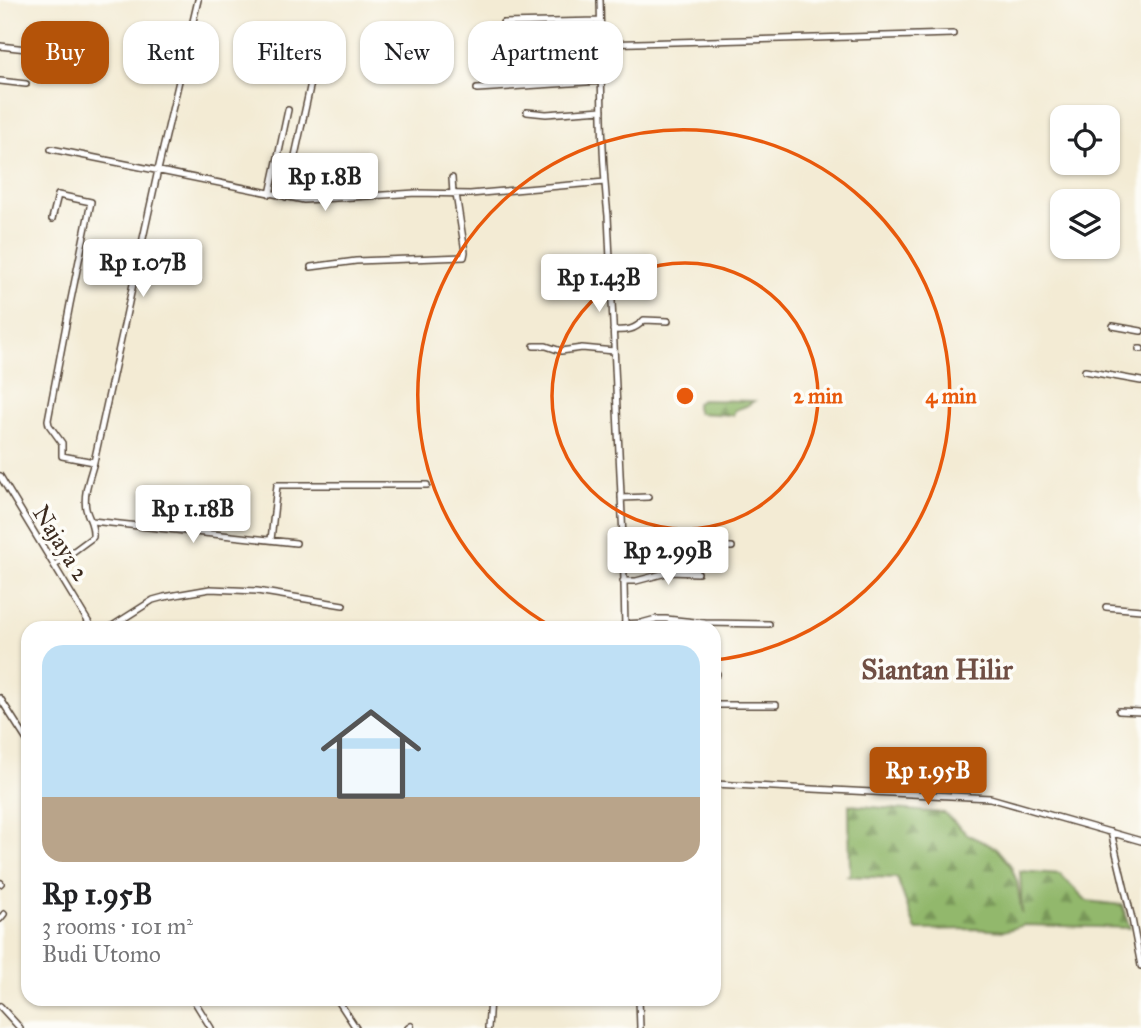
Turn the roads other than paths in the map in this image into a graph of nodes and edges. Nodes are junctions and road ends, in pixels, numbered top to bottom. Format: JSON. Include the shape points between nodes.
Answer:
{"nodes":[{"id":1,"x":198,"y":0,"type":"edge"},
{"id":2,"x":600,"y":0,"type":"edge"},
{"id":3,"x":600,"y":21,"type":"edge"},
{"id":4,"x":953,"y":34,"type":"dead end"},
{"id":5,"x":623,"y":44,"type":"edge"},
{"id":6,"x":0,"y":46,"type":"edge"},
{"id":7,"x":21,"y":48,"type":"edge"},
{"id":8,"x":0,"y":81,"type":"edge"},
{"id":9,"x":21,"y":83,"type":"edge"},
{"id":10,"x":311,"y":84,"type":"edge"},
{"id":11,"x":566,"y":84,"type":"edge"},
{"id":12,"x":602,"y":84,"type":"edge"},
{"id":13,"x":477,"y":89,"type":"dead end"},
{"id":14,"x":288,"y":110,"type":"dead end"},
{"id":15,"x":602,"y":110,"type":"junction"},
{"id":16,"x":527,"y":112,"type":"dead end"},
{"id":17,"x":51,"y":149,"type":"dead end"},
{"id":18,"x":158,"y":170,"type":"junction"},
{"id":19,"x":452,"y":178,"type":"dead end"},
{"id":20,"x":605,"y":182,"type":"junction"},
{"id":21,"x":270,"y":194,"type":"junction"},
{"id":22,"x":455,"y":194,"type":"junction"},
{"id":23,"x":286,"y":197,"type":"junction"},
{"id":24,"x":52,"y":219,"type":"dead end"},
{"id":25,"x":311,"y":267,"type":"dead end"},
{"id":26,"x":668,"y":321,"type":"dead end"},
{"id":27,"x":1113,"y":326,"type":"dead end"},
{"id":28,"x":615,"y":330,"type":"junction"},
{"id":29,"x":1141,"y":331,"type":"edge"},
{"id":30,"x":534,"y":346,"type":"dead end"},
{"id":31,"x":614,"y":351,"type":"junction"},
{"id":32,"x":1085,"y":372,"type":"dead end"},
{"id":33,"x":1141,"y":381,"type":"edge"},
{"id":34,"x":94,"y":462,"type":"junction"},
{"id":35,"x":0,"y":477,"type":"edge"},
{"id":36,"x":427,"y":485,"type":"dead end"},
{"id":37,"x":648,"y":497,"type":"dead end"},
{"id":38,"x":623,"y":498,"type":"junction"},
{"id":39,"x":92,"y":521,"type":"junction"},
{"id":40,"x":271,"y":540,"type":"junction"},
{"id":41,"x":296,"y":543,"type":"dead end"},
{"id":42,"x":732,"y":547,"type":"dead end"},
{"id":43,"x":625,"y":555,"type":"junction"},
{"id":44,"x":55,"y":565,"type":"junction"},
{"id":45,"x":698,"y":573,"type":"dead end"},
{"id":46,"x":626,"y":581,"type":"junction"},
{"id":47,"x":343,"y":605,"type":"dead end"},
{"id":48,"x":1106,"y":607,"type":"dead end"},
{"id":49,"x":1141,"y":610,"type":"edge"},
{"id":50,"x":89,"y":621,"type":"edge"},
{"id":51,"x":120,"y":621,"type":"edge"},
{"id":52,"x":626,"y":621,"type":"edge"},
{"id":53,"x":648,"y":621,"type":"edge"},
{"id":54,"x":693,"y":621,"type":"edge"},
{"id":55,"x":721,"y":622,"type":"edge"},
{"id":56,"x":769,"y":624,"type":"dead end"},
{"id":57,"x":0,"y":698,"type":"edge"},
{"id":58,"x":721,"y":705,"type":"edge"},
{"id":59,"x":776,"y":705,"type":"dead end"},
{"id":60,"x":1119,"y":711,"type":"dead end"},
{"id":61,"x":1141,"y":712,"type":"edge"},
{"id":62,"x":21,"y":731,"type":"edge"},
{"id":63,"x":721,"y":784,"type":"edge"},
{"id":64,"x":1111,"y":832,"type":"junction"},
{"id":65,"x":1141,"y":841,"type":"edge"},
{"id":66,"x":1141,"y":967,"type":"edge"},
{"id":67,"x":0,"y":1006,"type":"edge"},
{"id":68,"x":197,"y":1006,"type":"edge"},
{"id":69,"x":342,"y":1006,"type":"edge"},
{"id":70,"x":490,"y":1006,"type":"edge"},
{"id":71,"x":639,"y":1006,"type":"edge"},
{"id":72,"x":20,"y":1028,"type":"edge"},
{"id":73,"x":211,"y":1028,"type":"edge"},
{"id":74,"x":356,"y":1028,"type":"edge"},
{"id":75,"x":488,"y":1028,"type":"edge"},
{"id":76,"x":640,"y":1028,"type":"edge"}],
"edges":[{"from":1,"to":18,"type":"street"},
{"from":2,"to":3,"type":"street"},
{"from":4,"to":5,"type":"street"},
{"from":6,"to":7,"type":"street"},
{"from":8,"to":9,"type":"street"},
{"from":10,"to":23,"type":"street"},
{"from":11,"to":13,"type":"street"},
{"from":12,"to":15,"type":"street"},
{"from":14,"to":21,"type":"street"},
{"from":15,"to":16,"type":"street"},
{"from":15,"to":20,"type":"street"},
{"from":17,"to":18,"type":"street"},
{"from":18,"to":21,"type":"street"},
{"from":18,"to":34,"type":"street"},
{"from":19,"to":22,"type":"street"},
{"from":20,"to":22,"type":"street"},
{"from":20,"to":28,"type":"street"},
{"from":21,"to":23,"type":"street"},
{"from":22,"to":23,"type":"street"},
{"from":22,"to":25,"type":"street","via":[[464,257]]},
{"from":24,"to":34,"type":"street","via":[[57,195],[91,202],[48,420],[62,443],[62,456]]},
{"from":26,"to":28,"type":"street","via":[[644,320],[639,326]]},
{"from":27,"to":29,"type":"street"},
{"from":28,"to":31,"type":"street"},
{"from":30,"to":31,"type":"street"},
{"from":31,"to":38,"type":"street"},
{"from":32,"to":33,"type":"street"},
{"from":34,"to":39,"type":"street","via":[[85,501]]},
{"from":35,"to":44,"type":"street","name":"Najaya 2"},
{"from":36,"to":40,"type":"street","via":[[277,485]]},
{"from":37,"to":38,"type":"street"},
{"from":38,"to":43,"type":"street"},
{"from":39,"to":40,"type":"street"},
{"from":39,"to":44,"type":"street","via":[[91,540]]},
{"from":40,"to":41,"type":"street"},
{"from":42,"to":43,"type":"street","via":[[668,546]]},
{"from":43,"to":46,"type":"street"},
{"from":44,"to":50,"type":"street","name":"Najaya 2"},
{"from":45,"to":46,"type":"street","via":[[670,572]]},
{"from":46,"to":52,"type":"street"},
{"from":47,"to":51,"type":"street","via":[[210,589],[153,600]]},
{"from":48,"to":49,"type":"street"},
{"from":53,"to":54,"type":"street"},
{"from":55,"to":56,"type":"street"},
{"from":57,"to":62,"type":"street"},
{"from":58,"to":59,"type":"street"},
{"from":60,"to":61,"type":"street"},
{"from":63,"to":64,"type":"street","via":[[989,798]]},
{"from":64,"to":65,"type":"street"},
{"from":64,"to":66,"type":"street"},
{"from":67,"to":72,"type":"street"},
{"from":68,"to":73,"type":"street"},
{"from":69,"to":74,"type":"street"},
{"from":70,"to":75,"type":"street"},
{"from":71,"to":76,"type":"street"}]}
